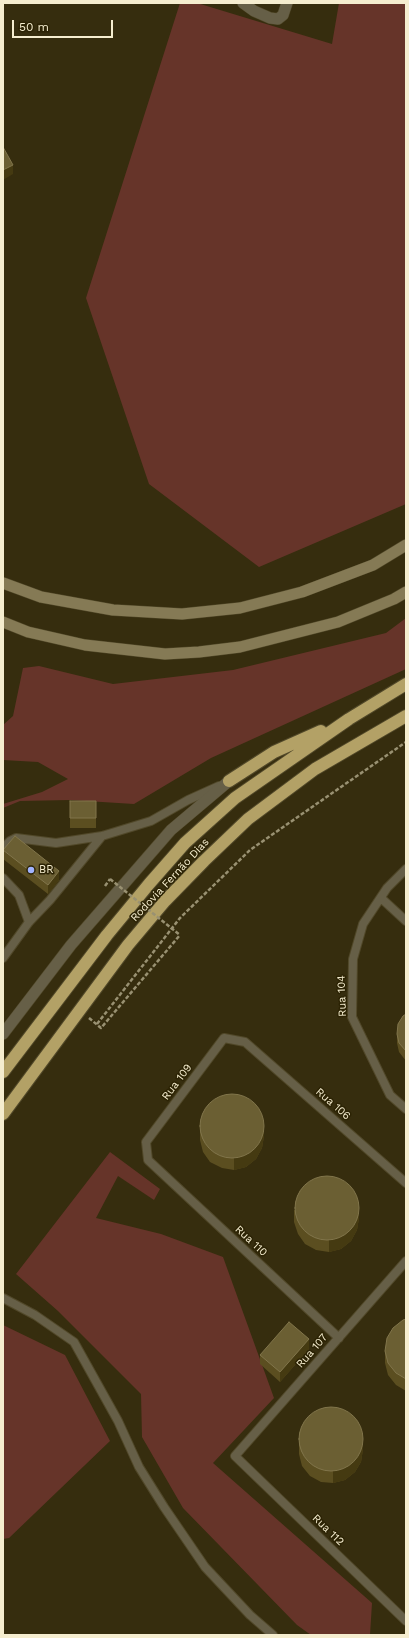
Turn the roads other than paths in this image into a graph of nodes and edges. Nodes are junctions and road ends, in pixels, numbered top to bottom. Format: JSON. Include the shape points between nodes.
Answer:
{"nodes":[{"id":1,"x":243,"y":3,"type":"edge"},
{"id":2,"x":287,"y":3,"type":"edge"},
{"id":3,"x":406,"y":545,"type":"edge"},
{"id":4,"x":3,"y":583,"type":"edge"},
{"id":5,"x":406,"y":592,"type":"edge"},
{"id":6,"x":3,"y":622,"type":"edge"},
{"id":7,"x":406,"y":684,"type":"edge"},
{"id":8,"x":406,"y":716,"type":"edge"},
{"id":9,"x":349,"y":719,"type":"junction"},
{"id":10,"x":229,"y":781,"type":"junction"},
{"id":11,"x":102,"y":836,"type":"junction"},
{"id":12,"x":3,"y":848,"type":"edge"},
{"id":13,"x":406,"y":869,"type":"edge"},
{"id":14,"x":3,"y":878,"type":"edge"},
{"id":15,"x":380,"y":898,"type":"junction"},
{"id":16,"x":406,"y":921,"type":"edge"},
{"id":17,"x":29,"y":922,"type":"junction"},
{"id":18,"x":3,"y":958,"type":"edge"},
{"id":19,"x":3,"y":1034,"type":"edge"},
{"id":20,"x":245,"y":1042,"type":"joint"},
{"id":21,"x":3,"y":1072,"type":"edge"},
{"id":22,"x":406,"y":1109,"type":"edge"},
{"id":23,"x":3,"y":1114,"type":"edge"},
{"id":24,"x":148,"y":1160,"type":"joint"},
{"id":25,"x":406,"y":1183,"type":"edge"},
{"id":26,"x":406,"y":1261,"type":"edge"},
{"id":27,"x":3,"y":1298,"type":"edge"},
{"id":28,"x":339,"y":1338,"type":"junction"},
{"id":29,"x":235,"y":1456,"type":"joint"},
{"id":30,"x":406,"y":1621,"type":"edge"},
{"id":31,"x":273,"y":1635,"type":"edge"}],
"edges":[{"from":1,"to":2,"type":"street","via":[[254,11],[278,19],[283,15]]},
{"from":3,"to":4,"type":"main road","via":[[373,565],[302,592],[240,608],[182,614],[106,609],[41,597]]},
{"from":5,"to":6,"type":"main road","via":[[338,622],[240,647],[199,652],[165,654],[85,645],[28,632]]},
{"from":7,"to":9,"type":"highway","name":"Rodovia Fernão Dias"},
{"from":8,"to":23,"type":"highway","name":"Rodovia Fernão Dias","via":[[315,769],[248,819],[204,861],[128,945]]},
{"from":9,"to":10,"type":"highway","via":[[274,752]]},
{"from":9,"to":21,"type":"highway","name":"Rodovia Fernão Dias","via":[[235,798],[185,843],[107,935]]},
{"from":10,"to":11,"type":"lane","via":[[151,820]]},
{"from":10,"to":19,"type":"street","via":[[171,830],[151,852],[71,945]]},
{"from":11,"to":12,"type":"lane","via":[[56,843],[16,838]]},
{"from":11,"to":17,"type":"lane"},
{"from":13,"to":15,"type":"lane","name":"Rua 104"},
{"from":14,"to":17,"type":"lane","via":[[19,895]]},
{"from":15,"to":16,"type":"lane"},
{"from":15,"to":22,"type":"lane","name":"Rua 104","via":[[362,924],[353,959],[352,1017],[390,1095]]},
{"from":17,"to":18,"type":"lane"},
{"from":20,"to":24,"type":"lane","name":"Rua 109","via":[[224,1038],[146,1142]]},
{"from":20,"to":25,"type":"lane","name":"Rua 106"},
{"from":24,"to":28,"type":"lane","name":"Rua 110"},
{"from":26,"to":28,"type":"lane","name":"Rua 107"},
{"from":27,"to":31,"type":"lane","via":[[35,1315],[74,1342],[118,1421],[139,1467],[164,1508],[205,1566],[250,1615]]},
{"from":28,"to":29,"type":"lane","name":"Rua 107"},
{"from":29,"to":30,"type":"lane","name":"Rua 112"}]}
